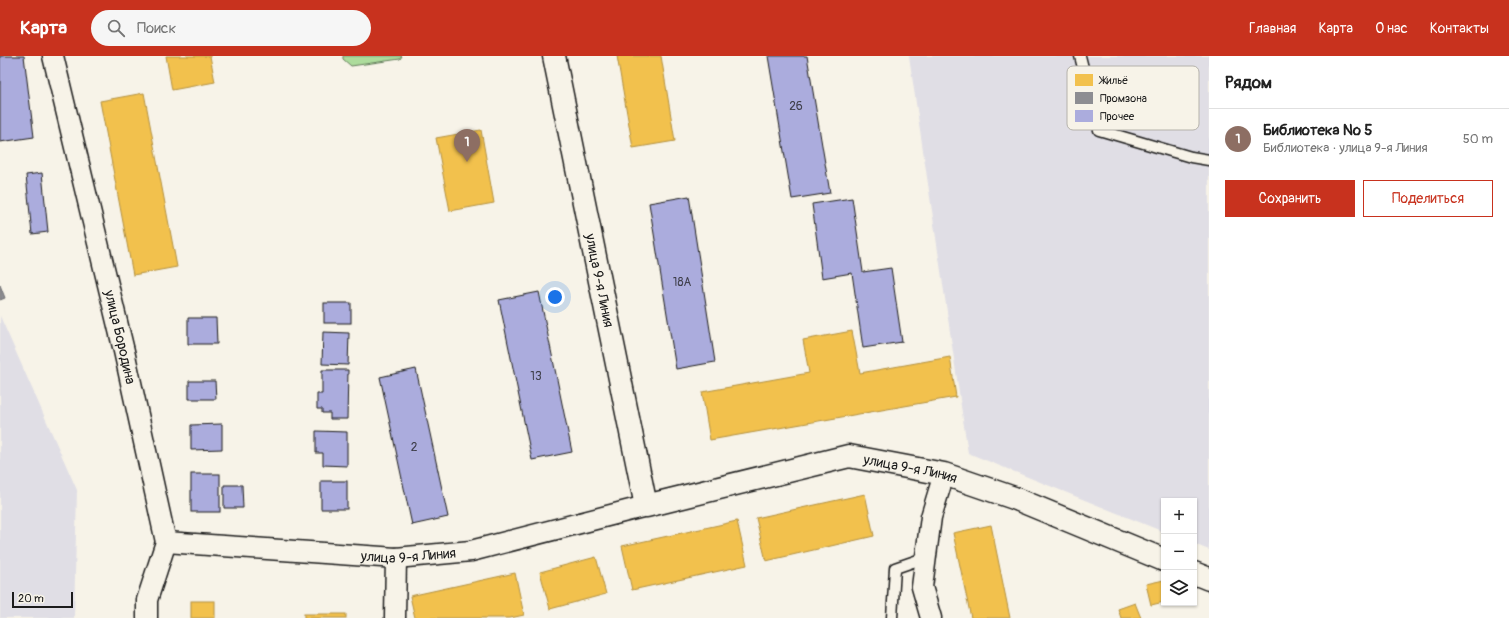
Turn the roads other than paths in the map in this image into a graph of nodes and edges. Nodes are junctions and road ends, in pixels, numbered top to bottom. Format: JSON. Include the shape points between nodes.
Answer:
{"nodes":[{"id":1,"x":54,"y":56,"type":"edge"},
{"id":2,"x":554,"y":56,"type":"edge"},
{"id":3,"x":1080,"y":56,"type":"edge"},
{"id":4,"x":1083,"y":66,"type":"edge"},
{"id":5,"x":1099,"y":130,"type":"edge"},
{"id":6,"x":1209,"y":160,"type":"edge"},
{"id":7,"x":944,"y":474,"type":"junction"},
{"id":8,"x":646,"y":506,"type":"junction"},
{"id":9,"x":166,"y":542,"type":"junction"},
{"id":10,"x":396,"y":558,"type":"junction"},
{"id":11,"x":924,"y":558,"type":"junction"},
{"id":12,"x":1161,"y":559,"type":"edge"},
{"id":13,"x":1197,"y":574,"type":"edge"},
{"id":14,"x":1209,"y":579,"type":"edge"},
{"id":15,"x":147,"y":618,"type":"edge"},
{"id":16,"x":396,"y":618,"type":"edge"},
{"id":17,"x":892,"y":618,"type":"edge"},
{"id":18,"x":931,"y":618,"type":"edge"}],
"edges":[{"from":1,"to":9,"type":"street","name":"улица Бородина"},
{"from":2,"to":8,"type":"street","name":"улица 9-я Линия"},
{"from":3,"to":4,"type":"lane"},
{"from":5,"to":6,"type":"lane"},
{"from":7,"to":8,"type":"street","name":"улица 9-я Линия","via":[[849,456]]},
{"from":7,"to":11,"type":"street","via":[[931,517]]},
{"from":7,"to":12,"type":"street","name":"улица 9-я Линия","via":[[1014,498]]},
{"from":8,"to":10,"type":"street","name":"улица 9-я Линия","via":[[471,551]]},
{"from":9,"to":10,"type":"street","name":"улица 9-я Линия"},
{"from":9,"to":15,"type":"street","via":[[147,600]]},
{"from":10,"to":16,"type":"street"},
{"from":11,"to":17,"type":"lane","via":[[894,568]]},
{"from":11,"to":18,"type":"street","via":[[922,587]]},
{"from":13,"to":14,"type":"street"}]}
